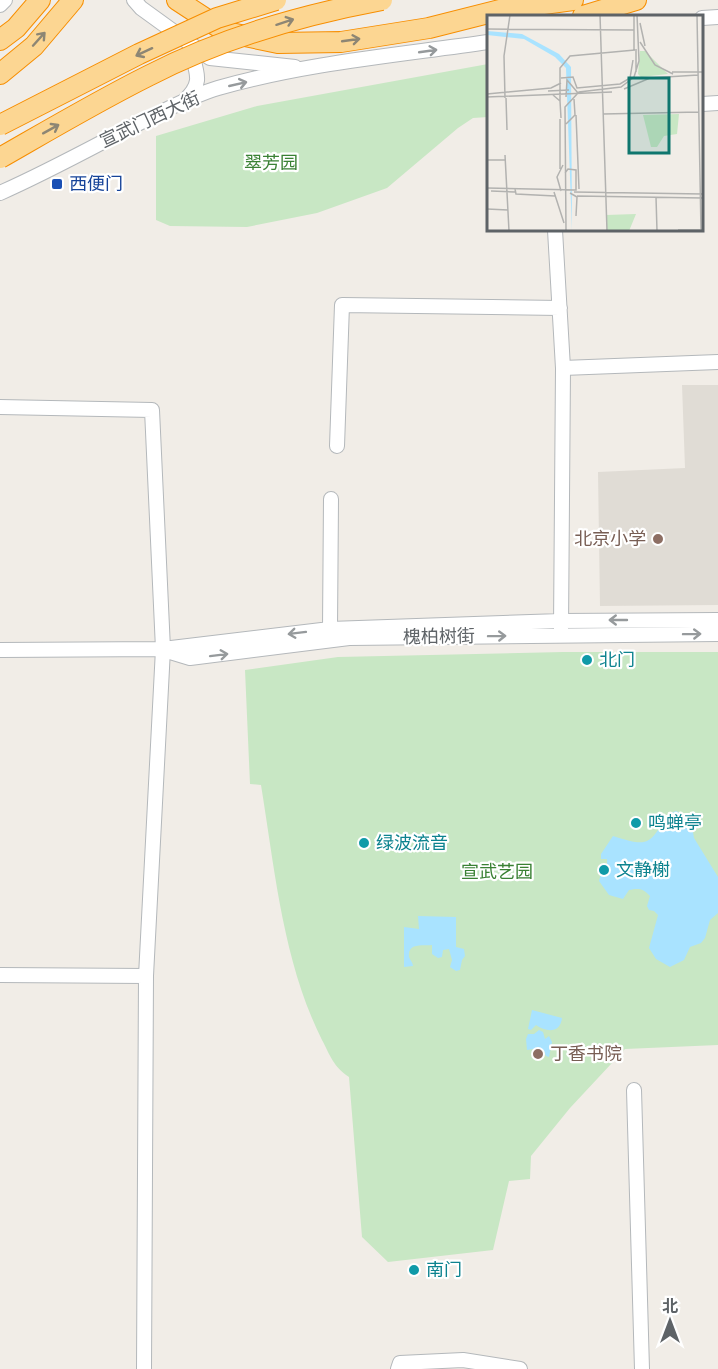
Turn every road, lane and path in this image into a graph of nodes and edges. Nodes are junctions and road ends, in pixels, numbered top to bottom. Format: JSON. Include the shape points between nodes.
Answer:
{"nodes":[{"id":1,"x":5,"y":0,"type":"edge"},
{"id":2,"x":40,"y":0,"type":"edge"},
{"id":3,"x":73,"y":0,"type":"edge"},
{"id":4,"x":135,"y":0,"type":"edge"},
{"id":5,"x":177,"y":0,"type":"edge"},
{"id":6,"x":276,"y":0,"type":"edge"},
{"id":7,"x":382,"y":0,"type":"edge"},
{"id":8,"x":573,"y":0,"type":"edge"},
{"id":9,"x":636,"y":0,"type":"edge"},
{"id":10,"x":0,"y":5,"type":"edge"},
{"id":11,"x":586,"y":15,"type":"edge"},
{"id":12,"x":718,"y":17,"type":"edge"},
{"id":13,"x":703,"y":18,"type":"edge"},
{"id":14,"x":0,"y":40,"type":"edge"},
{"id":15,"x":188,"y":42,"type":"junction"},
{"id":16,"x":487,"y":42,"type":"edge"},
{"id":17,"x":307,"y":68,"type":"junction"},
{"id":18,"x":0,"y":74,"type":"edge"},
{"id":19,"x":182,"y":102,"type":"junction"},
{"id":20,"x":718,"y":103,"type":"edge"},
{"id":21,"x":703,"y":104,"type":"edge"},
{"id":22,"x":0,"y":125,"type":"edge"},
{"id":23,"x":0,"y":158,"type":"edge"},
{"id":24,"x":0,"y":193,"type":"edge"},
{"id":25,"x":555,"y":231,"type":"edge"},
{"id":26,"x":560,"y":308,"type":"junction"},
{"id":27,"x":718,"y":362,"type":"edge"},
{"id":28,"x":563,"y":368,"type":"junction"},
{"id":29,"x":0,"y":407,"type":"edge"},
{"id":30,"x":338,"y":446,"type":"dead end"},
{"id":31,"x":331,"y":499,"type":"dead end"},
{"id":32,"x":718,"y":620,"type":"edge"},
{"id":33,"x":561,"y":628,"type":"junction"},
{"id":34,"x":330,"y":629,"type":"junction"},
{"id":35,"x":718,"y":634,"type":"edge"},
{"id":36,"x":163,"y":649,"type":"junction"},
{"id":37,"x":0,"y":650,"type":"edge"},
{"id":38,"x":0,"y":975,"type":"edge"},
{"id":39,"x":146,"y":976,"type":"junction"},
{"id":40,"x":634,"y":1090,"type":"dead end"},
{"id":41,"x":144,"y":1369,"type":"edge"},
{"id":42,"x":398,"y":1369,"type":"edge"},
{"id":43,"x":520,"y":1369,"type":"edge"},
{"id":44,"x":642,"y":1369,"type":"edge"}],
"edges":[{"from":1,"to":10,"type":"street"},
{"from":2,"to":14,"type":"highway"},
{"from":18,"to":3,"type":"highway","one_way":true,"via":[[34,46]]},
{"from":4,"to":15,"type":"street","name":"宣武门西大街"},
{"from":5,"to":8,"type":"highway","one_way":true,"via":[[226,32],[278,43],[341,42],[429,28],[500,10]]},
{"from":6,"to":22,"type":"highway","one_way":true,"bridge":true,"via":[[217,18]]},
{"from":23,"to":7,"type":"highway","name":"宣武门西大街","one_way":true,"bridge":true,"via":[[150,75],[230,40],[306,15]]},
{"from":9,"to":11,"type":"highway"},
{"from":12,"to":13,"type":"street"},
{"from":15,"to":17,"type":"street","name":"宣武门西大街","via":[[210,58]]},
{"from":15,"to":19,"type":"street","via":[[198,81],[194,92]]},
{"from":17,"to":16,"type":"street","name":"宣武门西大街","one_way":true},
{"from":19,"to":17,"type":"street","name":"宣武门西大街","one_way":true,"via":[[218,88]]},
{"from":19,"to":24,"type":"street","name":"宣武门西大街"},
{"from":20,"to":21,"type":"street"},
{"from":25,"to":26,"type":"street"},
{"from":26,"to":28,"type":"street"},
{"from":26,"to":30,"type":"street","via":[[342,305]]},
{"from":27,"to":28,"type":"street"},
{"from":28,"to":33,"type":"street"},
{"from":29,"to":36,"type":"street","via":[[152,410]]},
{"from":31,"to":34,"type":"street"},
{"from":32,"to":33,"type":"street","name":"槐柏树街","one_way":true},
{"from":33,"to":34,"type":"street","name":"槐柏树街"},
{"from":33,"to":35,"type":"street","name":"槐柏树街","one_way":true},
{"from":36,"to":33,"type":"street","name":"槐柏树街","one_way":true,"via":[[190,658],[349,638]]},
{"from":34,"to":36,"type":"street","name":"槐柏树街","one_way":true},
{"from":36,"to":37,"type":"street","name":"槐柏树街"},
{"from":36,"to":39,"type":"street"},
{"from":38,"to":39,"type":"street"},
{"from":39,"to":41,"type":"street"},
{"from":40,"to":44,"type":"street"},
{"from":42,"to":43,"type":"street","via":[[400,1363],[464,1360]]}]}
